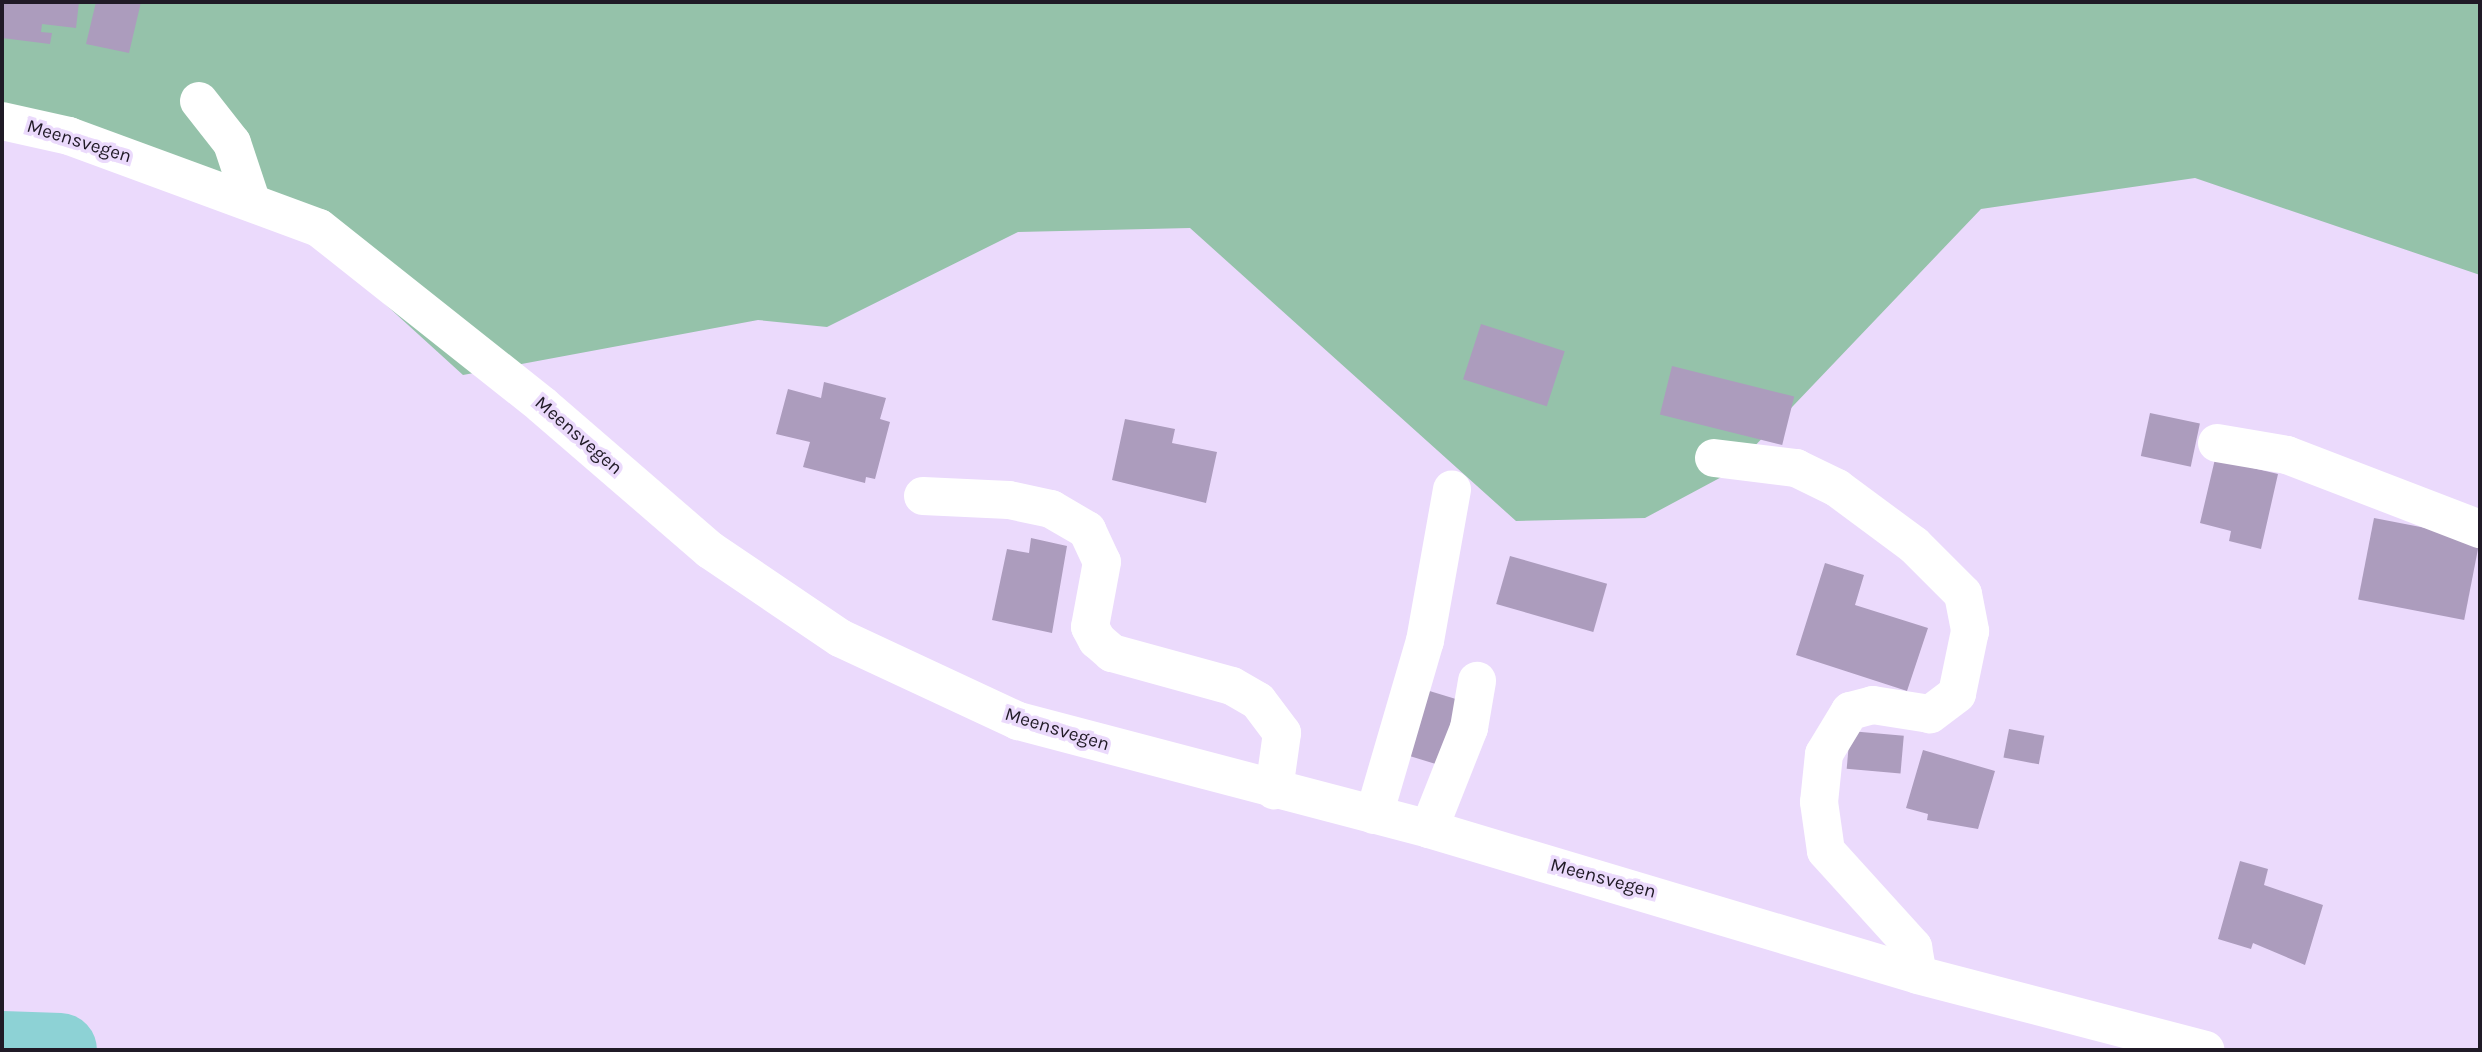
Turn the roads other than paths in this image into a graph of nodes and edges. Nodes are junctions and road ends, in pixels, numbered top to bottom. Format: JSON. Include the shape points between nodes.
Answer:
{"nodes":[{"id":1,"x":199,"y":101,"type":"dead end"},
{"id":2,"x":2,"y":121,"type":"edge"},
{"id":3,"x":251,"y":200,"type":"junction"},
{"id":4,"x":2217,"y":443,"type":"dead end"},
{"id":5,"x":1714,"y":458,"type":"dead end"},
{"id":6,"x":1452,"y":488,"type":"dead end"},
{"id":7,"x":923,"y":496,"type":"dead end"},
{"id":8,"x":2480,"y":529,"type":"edge"},
{"id":9,"x":1477,"y":681,"type":"dead end"},
{"id":10,"x":1274,"y":790,"type":"junction"},
{"id":11,"x":1374,"y":815,"type":"junction"},
{"id":12,"x":1429,"y":829,"type":"junction"},
{"id":13,"x":1918,"y":975,"type":"junction"},
{"id":14,"x":2205,"y":1050,"type":"edge"}],
"edges":[{"from":1,"to":3,"type":"street","via":[[232,143]]},
{"from":2,"to":3,"type":"street","name":"Meensvegen","via":[[69,136]]},
{"from":3,"to":10,"type":"street","name":"Meensvegen","via":[[340,244],[710,550],[840,638],[1018,721]]},
{"from":4,"to":8,"type":"street","via":[[2287,454]]},
{"from":5,"to":13,"type":"street","via":[[1796,468],[1837,488],[1914,545],[1963,594],[1970,631],[1957,694],[1930,714],[1873,705],[1850,711],[1825,754],[1819,802],[1826,851],[1913,947]]},
{"from":6,"to":11,"type":"street","via":[[1425,641]]},
{"from":7,"to":10,"type":"street","via":[[1009,500],[1051,509],[1087,530],[1102,562],[1090,627],[1097,640],[1121,657],[1232,686],[1258,701],[1282,733]]},
{"from":9,"to":12,"type":"street","via":[[1469,727]]},
{"from":10,"to":11,"type":"street","name":"Meensvegen"},
{"from":11,"to":12,"type":"street","name":"Meensvegen"},
{"from":12,"to":13,"type":"street","name":"Meensvegen"},
{"from":13,"to":14,"type":"street","name":"Meensvegen"}]}
